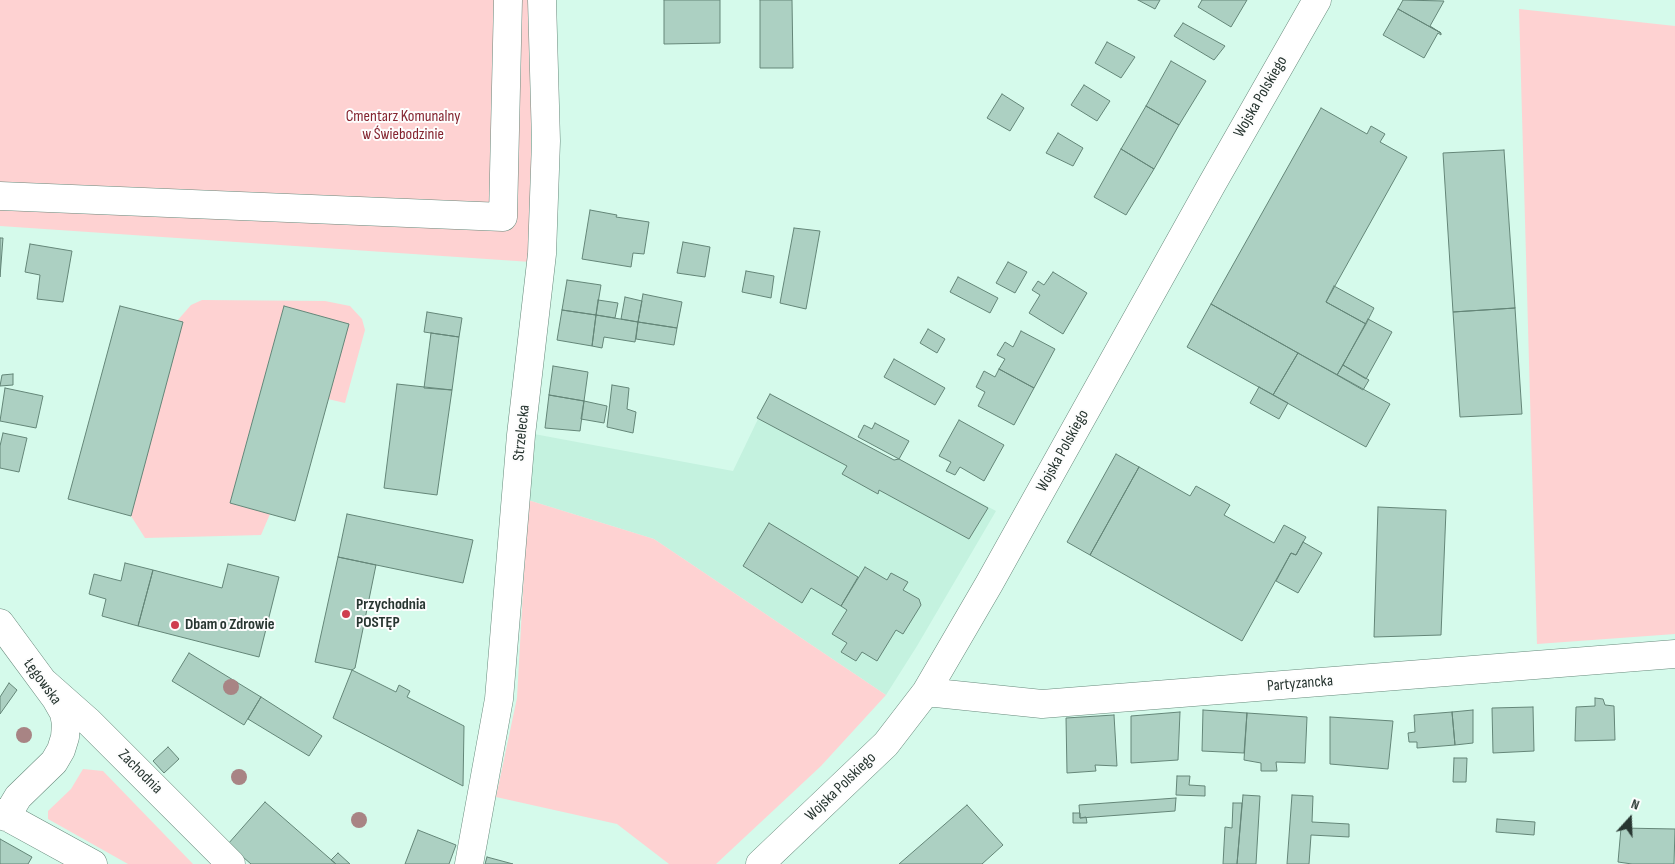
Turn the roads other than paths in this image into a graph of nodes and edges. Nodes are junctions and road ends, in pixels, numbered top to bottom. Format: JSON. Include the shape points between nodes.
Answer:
{"nodes":[{"id":1,"x":508,"y":0,"type":"edge"},
{"id":2,"x":542,"y":0,"type":"edge"},
{"id":3,"x":1317,"y":0,"type":"edge"},
{"id":4,"x":0,"y":196,"type":"edge"},
{"id":5,"x":0,"y":623,"type":"edge"},
{"id":6,"x":1675,"y":654,"type":"edge"},
{"id":7,"x":45,"y":683,"type":"junction"},
{"id":8,"x":926,"y":692,"type":"junction"},
{"id":9,"x":3,"y":815,"type":"edge"},
{"id":10,"x":93,"y":864,"type":"edge"},
{"id":11,"x":231,"y":864,"type":"edge"},
{"id":12,"x":469,"y":864,"type":"edge"},
{"id":13,"x":760,"y":864,"type":"edge"}],
"edges":[{"from":1,"to":4,"type":"street","via":[[503,217]]},
{"from":2,"to":12,"type":"street","name":"Strzelecka","via":[[546,141],[542,254],[521,435],[499,700]]},
{"from":3,"to":8,"type":"street","name":"Wojska Polskiego"},
{"from":5,"to":7,"type":"street","name":"Łęgowska"},
{"from":6,"to":8,"type":"street","name":"Partyzancka","via":[[1042,704]]},
{"from":7,"to":9,"type":"street","name":"Łęgowska","via":[[64,713],[65,737],[61,750],[54,762]]},
{"from":7,"to":11,"type":"street","name":"Zachodnia","via":[[88,721]]},
{"from":8,"to":13,"type":"street","name":"Wojska Polskiego","via":[[886,744]]},
{"from":9,"to":10,"type":"street"}]}
